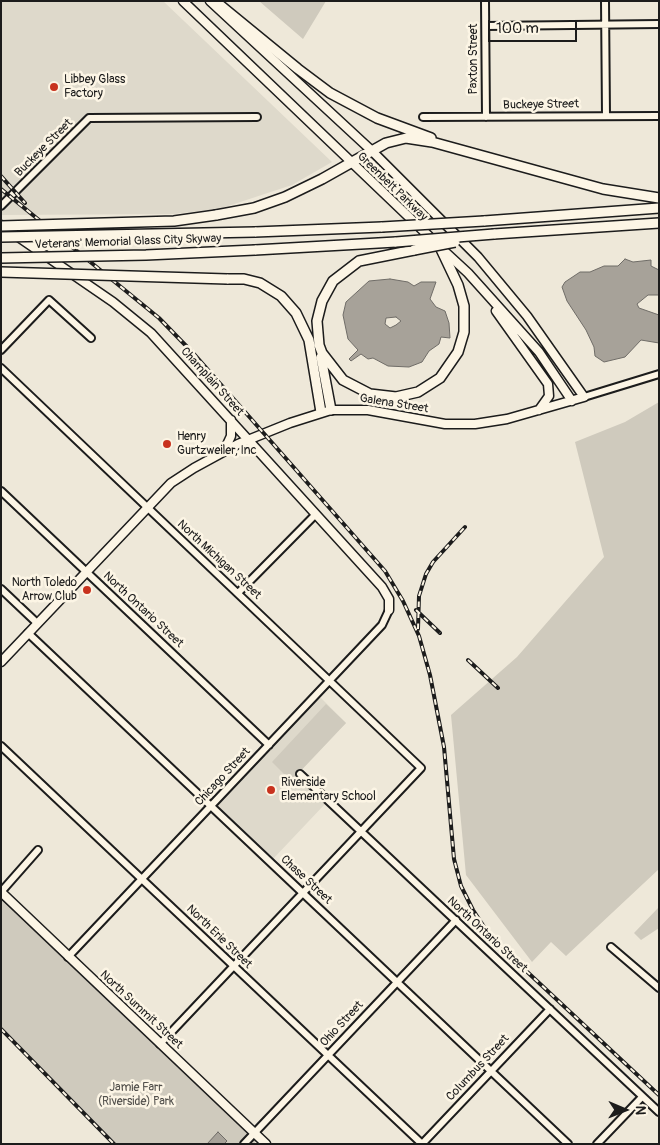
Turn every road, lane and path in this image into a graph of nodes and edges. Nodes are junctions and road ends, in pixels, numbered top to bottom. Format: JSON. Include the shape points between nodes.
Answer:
{"nodes":[{"id":1,"x":183,"y":1,"type":"edge"},
{"id":2,"x":210,"y":1,"type":"edge"},
{"id":3,"x":215,"y":1,"type":"edge"},
{"id":4,"x":485,"y":1,"type":"edge"},
{"id":5,"x":604,"y":1,"type":"edge"},
{"id":6,"x":605,"y":24,"type":"junction"},
{"id":7,"x":659,"y":24,"type":"edge"},
{"id":8,"x":486,"y":26,"type":"junction"},
{"id":9,"x":606,"y":116,"type":"junction"},
{"id":10,"x":659,"y":116,"type":"edge"},
{"id":11,"x":257,"y":117,"type":"dead end"},
{"id":12,"x":423,"y":117,"type":"dead end"},
{"id":13,"x":486,"y":117,"type":"junction"},
{"id":14,"x":372,"y":151,"type":"junction"},
{"id":15,"x":473,"y":152,"type":"junction"},
{"id":16,"x":350,"y":162,"type":"junction"},
{"id":17,"x":659,"y":198,"type":"edge"},
{"id":18,"x":1,"y":206,"type":"edge"},
{"id":19,"x":659,"y":208,"type":"edge"},
{"id":20,"x":659,"y":223,"type":"edge"},
{"id":21,"x":1,"y":226,"type":"edge"},
{"id":22,"x":494,"y":234,"type":"junction"},
{"id":23,"x":1,"y":237,"type":"edge"},
{"id":24,"x":440,"y":247,"type":"junction"},
{"id":25,"x":1,"y":258,"type":"edge"},
{"id":26,"x":1,"y":272,"type":"edge"},
{"id":27,"x":468,"y":273,"type":"junction"},
{"id":28,"x":91,"y":338,"type":"dead end"},
{"id":29,"x":319,"y":345,"type":"junction"},
{"id":30,"x":1,"y":350,"type":"edge"},
{"id":31,"x":1,"y":368,"type":"edge"},
{"id":32,"x":659,"y":374,"type":"edge"},
{"id":33,"x":584,"y":397,"type":"junction"},
{"id":34,"x":572,"y":401,"type":"junction"},
{"id":35,"x":330,"y":410,"type":"junction"},
{"id":36,"x":539,"y":410,"type":"junction"},
{"id":37,"x":320,"y":412,"type":"junction"},
{"id":38,"x":231,"y":420,"type":"junction"},
{"id":39,"x":249,"y":440,"type":"junction"},
{"id":40,"x":224,"y":451,"type":"junction"},
{"id":41,"x":1,"y":491,"type":"edge"},
{"id":42,"x":147,"y":507,"type":"junction"},
{"id":43,"x":315,"y":515,"type":"junction"},
{"id":44,"x":86,"y":571,"type":"junction"},
{"id":45,"x":1,"y":590,"type":"edge"},
{"id":46,"x":238,"y":593,"type":"junction"},
{"id":47,"x":390,"y":610,"type":"joint"},
{"id":48,"x":37,"y":623,"type":"junction"},
{"id":49,"x":28,"y":633,"type":"junction"},
{"id":50,"x":1,"y":662,"type":"edge"},
{"id":51,"x":331,"y":680,"type":"junction"},
{"id":52,"x":269,"y":745,"type":"junction"},
{"id":53,"x":1,"y":746,"type":"edge"},
{"id":54,"x":300,"y":774,"type":"dead end"},
{"id":55,"x":211,"y":806,"type":"junction"},
{"id":56,"x":361,"y":831,"type":"junction"},
{"id":57,"x":38,"y":850,"type":"dead end"},
{"id":58,"x":141,"y":879,"type":"junction"},
{"id":59,"x":1,"y":892,"type":"edge"},
{"id":60,"x":303,"y":893,"type":"junction"},
{"id":61,"x":456,"y":920,"type":"junction"},
{"id":62,"x":611,"y":947,"type":"dead end"},
{"id":63,"x":68,"y":957,"type":"junction"},
{"id":64,"x":233,"y":967,"type":"junction"},
{"id":65,"x":397,"y":982,"type":"junction"},
{"id":66,"x":659,"y":988,"type":"edge"},
{"id":67,"x":550,"y":1009,"type":"junction"},
{"id":68,"x":160,"y":1044,"type":"junction"},
{"id":69,"x":328,"y":1056,"type":"junction"},
{"id":70,"x":491,"y":1070,"type":"junction"},
{"id":71,"x":642,"y":1097,"type":"junction"},
{"id":72,"x":659,"y":1112,"type":"edge"},
{"id":73,"x":254,"y":1132,"type":"junction"},
{"id":74,"x":244,"y":1144,"type":"edge"},
{"id":75,"x":266,"y":1144,"type":"edge"},
{"id":76,"x":422,"y":1144,"type":"edge"},
{"id":77,"x":568,"y":1144,"type":"edge"},
{"id":78,"x":597,"y":1144,"type":"edge"}],
"edges":[{"from":1,"to":16,"type":"main road","name":"Greenbelt Parkway"},
{"from":2,"to":14,"type":"main road","name":"Greenbelt Parkway"},
{"from":3,"to":15,"type":"highway","via":[[298,69],[347,103],[393,125]]},
{"from":4,"to":8,"type":"street","name":"Paxton Street"},
{"from":5,"to":6,"type":"street"},
{"from":6,"to":7,"type":"street"},
{"from":6,"to":8,"type":"street"},
{"from":6,"to":9,"type":"street"},
{"from":8,"to":13,"type":"street","name":"Paxton Street"},
{"from":9,"to":10,"type":"street","name":"Buckeye Street"},
{"from":9,"to":13,"type":"street","name":"Buckeye Street"},
{"from":11,"to":18,"type":"street","name":"Buckeye Street","via":[[90,118]]},
{"from":12,"to":13,"type":"street","name":"Buckeye Street"},
{"from":14,"to":15,"type":"highway","via":[[406,138]]},
{"from":14,"to":16,"type":"highway"},
{"from":14,"to":33,"type":"main road","name":"Greenbelt Parkway","via":[[478,258],[527,316]]},
{"from":15,"to":17,"type":"highway","via":[[611,190]]},
{"from":16,"to":21,"type":"highway","bridge":true,"via":[[285,197],[254,208],[216,215],[174,221]]},
{"from":16,"to":24,"type":"main road","name":"Greenbelt Parkway"},
{"from":19,"to":23,"type":"highway","name":"Veterans' Memorial Glass City Skyway","bridge":true,"via":[[382,227]]},
{"from":20,"to":22,"type":"highway"},
{"from":21,"to":38,"type":"main road","name":"Champlain Street","bridge":true,"via":[[151,333]]},
{"from":22,"to":25,"type":"highway","name":"Veterans' Memorial Glass City Skyway","bridge":true,"via":[[146,256]]},
{"from":22,"to":29,"type":"highway","bridge":true,"via":[[358,261],[328,288],[317,321]]},
{"from":24,"to":27,"type":"main road","name":"Greenbelt Parkway"},
{"from":24,"to":29,"type":"highway","via":[[461,296],[465,326],[458,352],[440,378],[407,395],[384,397],[370,394],[352,386],[334,371]]},
{"from":26,"to":37,"type":"highway","bridge":true,"via":[[244,279],[260,283],[281,296],[296,313],[309,340]]},
{"from":27,"to":34,"type":"main road","name":"Greenbelt Parkway","via":[[539,352]]},
{"from":27,"to":36,"type":"main road","via":[[548,384],[549,396]]},
{"from":28,"to":30,"type":"street","via":[[49,300]]},
{"from":29,"to":35,"type":"highway"},
{"from":31,"to":42,"type":"street","name":"North Michigan Street"},
{"from":32,"to":33,"type":"street","name":"Galena Street"},
{"from":33,"to":34,"type":"main road","name":"Galena Street"},
{"from":34,"to":36,"type":"main road","name":"Galena Street"},
{"from":35,"to":36,"type":"main road","name":"Galena Street","via":[[368,410],[461,425],[492,422]]},
{"from":35,"to":37,"type":"main road","name":"Galena Street"},
{"from":37,"to":39,"type":"main road","name":"Galena Street"},
{"from":38,"to":39,"type":"main road","name":"Champlain Street"},
{"from":38,"to":40,"type":"main road","via":[[231,436]]},
{"from":39,"to":40,"type":"main road","name":"Galena Street"},
{"from":39,"to":43,"type":"main road","name":"Champlain Street"},
{"from":40,"to":42,"type":"main road","name":"Galena Street","via":[[177,478]]},
{"from":41,"to":44,"type":"street","name":"North Ontario Street"},
{"from":42,"to":44,"type":"main road","name":"Galena Street"},
{"from":42,"to":46,"type":"street","name":"North Michigan Street"},
{"from":43,"to":46,"type":"street"},
{"from":43,"to":47,"type":"main road","name":"Champlain Street","via":[[382,587],[389,599]]},
{"from":44,"to":48,"type":"main road","name":"Galena Street"},
{"from":44,"to":52,"type":"street","name":"North Ontario Street"},
{"from":45,"to":48,"type":"street"},
{"from":46,"to":51,"type":"street","name":"North Michigan Street"},
{"from":47,"to":51,"type":"street","name":"Chicago Street","via":[[382,625]]},
{"from":48,"to":49,"type":"main road","name":"Galena Street"},
{"from":49,"to":50,"type":"main road","name":"Galena Street"},
{"from":49,"to":55,"type":"street","name":"Chase Street"},
{"from":51,"to":52,"type":"street","name":"Chicago Street"},
{"from":51,"to":56,"type":"street","name":"North Michigan Street","via":[[421,768]]},
{"from":52,"to":55,"type":"street","name":"Chicago Street"},
{"from":53,"to":58,"type":"street","name":"North Erie Street"},
{"from":54,"to":56,"type":"street","name":"North Ontario Street"},
{"from":55,"to":58,"type":"street","name":"Chicago Street"},
{"from":55,"to":60,"type":"street","name":"Chase Street"},
{"from":56,"to":60,"type":"street"},
{"from":56,"to":61,"type":"street","name":"North Ontario Street"},
{"from":57,"to":59,"type":"street"},
{"from":58,"to":63,"type":"street","name":"Chicago Street"},
{"from":58,"to":64,"type":"street","name":"North Erie Street"},
{"from":59,"to":63,"type":"main road","name":"North Summit Street"},
{"from":60,"to":64,"type":"street"},
{"from":60,"to":65,"type":"street","name":"Chase Street"},
{"from":61,"to":65,"type":"street","name":"Ohio Street"},
{"from":61,"to":67,"type":"street","name":"North Ontario Street"},
{"from":62,"to":66,"type":"street"},
{"from":63,"to":68,"type":"main road","name":"North Summit Street"},
{"from":64,"to":68,"type":"street"},
{"from":64,"to":69,"type":"street","name":"North Erie Street"},
{"from":65,"to":69,"type":"street","name":"Ohio Street"},
{"from":65,"to":70,"type":"street","name":"Chase Street"},
{"from":67,"to":70,"type":"street","name":"Columbus Street"},
{"from":67,"to":71,"type":"street","name":"North Ontario Street"},
{"from":68,"to":73,"type":"main road","name":"North Summit Street"},
{"from":69,"to":73,"type":"street","name":"Ohio Street"},
{"from":69,"to":76,"type":"street","name":"North Erie Street"},
{"from":70,"to":76,"type":"street","name":"Columbus Street"},
{"from":70,"to":77,"type":"street","name":"Chase Street"},
{"from":71,"to":72,"type":"street","name":"North Ontario Street"},
{"from":71,"to":78,"type":"street"},
{"from":73,"to":74,"type":"street","name":"Ohio Street"},
{"from":73,"to":75,"type":"main road","name":"North Summit Street"}]}
